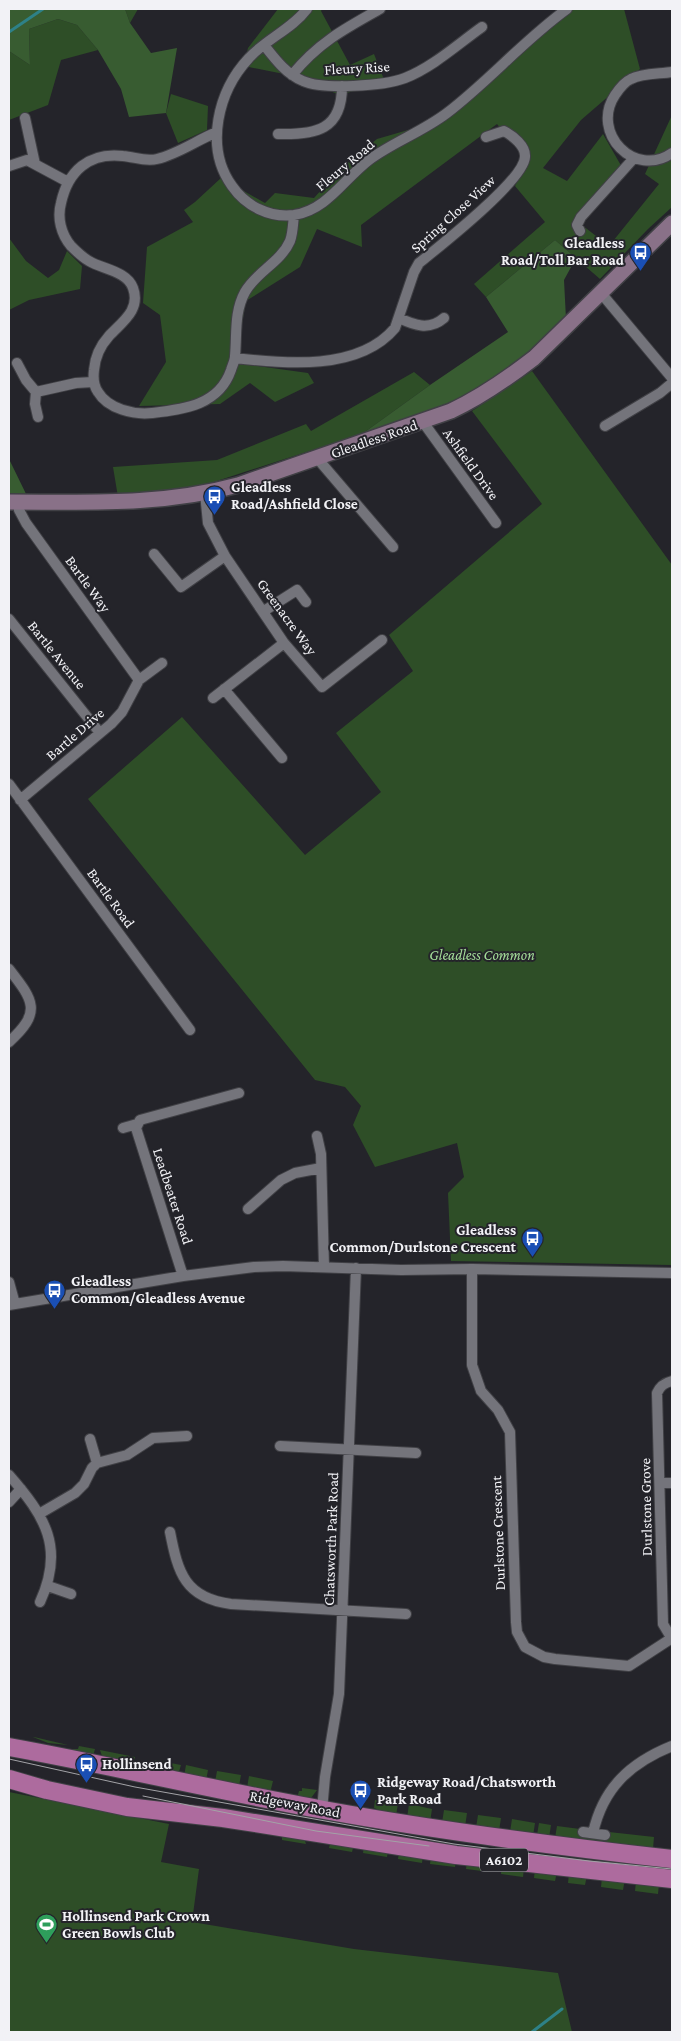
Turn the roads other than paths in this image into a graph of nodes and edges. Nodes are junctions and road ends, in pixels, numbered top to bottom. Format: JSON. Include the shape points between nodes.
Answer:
{"nodes":[{"id":1,"x":380,"y":9,"type":"edge"},
{"id":2,"x":567,"y":9,"type":"edge"},
{"id":3,"x":304,"y":10,"type":"edge"},
{"id":4,"x":482,"y":27,"type":"dead end"},
{"id":5,"x":264,"y":46,"type":"junction"},
{"id":6,"x":672,"y":72,"type":"edge"},
{"id":7,"x":292,"y":75,"type":"junction"},
{"id":8,"x":342,"y":86,"type":"junction"},
{"id":9,"x":25,"y":118,"type":"dead end"},
{"id":10,"x":217,"y":132,"type":"junction"},
{"id":11,"x":278,"y":134,"type":"dead end"},
{"id":12,"x":486,"y":137,"type":"dead end"},
{"id":13,"x":672,"y":153,"type":"edge"},
{"id":14,"x":634,"y":158,"type":"junction"},
{"id":15,"x":35,"y":164,"type":"junction"},
{"id":16,"x":9,"y":166,"type":"edge"},
{"id":17,"x":68,"y":182,"type":"junction"},
{"id":18,"x":294,"y":215,"type":"junction"},
{"id":19,"x":672,"y":222,"type":"edge"},
{"id":20,"x":580,"y":231,"type":"dead end"},
{"id":21,"x":601,"y":293,"type":"junction"},
{"id":22,"x":399,"y":318,"type":"junction"},
{"id":23,"x":444,"y":318,"type":"dead end"},
{"id":24,"x":235,"y":358,"type":"junction"},
{"id":25,"x":17,"y":363,"type":"dead end"},
{"id":26,"x":672,"y":378,"type":"edge"},
{"id":27,"x":93,"y":382,"type":"junction"},
{"id":28,"x":672,"y":384,"type":"edge"},
{"id":29,"x":36,"y":392,"type":"junction"},
{"id":30,"x":38,"y":417,"type":"dead end"},
{"id":31,"x":423,"y":422,"type":"junction"},
{"id":32,"x":605,"y":426,"type":"dead end"},
{"id":33,"x":317,"y":458,"type":"junction"},
{"id":34,"x":205,"y":493,"type":"junction"},
{"id":35,"x":14,"y":502,"type":"edge"},
{"id":36,"x":496,"y":523,"type":"dead end"},
{"id":37,"x":394,"y":546,"type":"dead end"},
{"id":38,"x":154,"y":554,"type":"dead end"},
{"id":39,"x":225,"y":556,"type":"junction"},
{"id":40,"x":306,"y":602,"type":"dead end"},
{"id":41,"x":264,"y":612,"type":"junction"},
{"id":42,"x":9,"y":619,"type":"edge"},
{"id":43,"x":382,"y":640,"type":"dead end"},
{"id":44,"x":284,"y":643,"type":"junction"},
{"id":45,"x":162,"y":664,"type":"dead end"},
{"id":46,"x":139,"y":680,"type":"junction"},
{"id":47,"x":224,"y":689,"type":"junction"},
{"id":48,"x":213,"y":698,"type":"dead end"},
{"id":49,"x":100,"y":733,"type":"junction"},
{"id":50,"x":282,"y":758,"type":"dead end"},
{"id":51,"x":9,"y":784,"type":"edge"},
{"id":52,"x":20,"y":800,"type":"junction"},
{"id":53,"x":9,"y":969,"type":"edge"},
{"id":54,"x":190,"y":1030,"type":"dead end"},
{"id":55,"x":9,"y":1042,"type":"edge"},
{"id":56,"x":239,"y":1093,"type":"dead end"},
{"id":57,"x":137,"y":1124,"type":"junction"},
{"id":58,"x":123,"y":1128,"type":"dead end"},
{"id":59,"x":316,"y":1136,"type":"dead end"},
{"id":60,"x":321,"y":1168,"type":"junction"},
{"id":61,"x":248,"y":1210,"type":"dead end"},
{"id":62,"x":324,"y":1267,"type":"junction"},
{"id":63,"x":356,"y":1268,"type":"junction"},
{"id":64,"x":472,"y":1269,"type":"junction"},
{"id":65,"x":672,"y":1273,"type":"edge"},
{"id":66,"x":183,"y":1276,"type":"junction"},
{"id":67,"x":9,"y":1282,"type":"edge"},
{"id":68,"x":12,"y":1305,"type":"edge"},
{"id":69,"x":672,"y":1381,"type":"edge"},
{"id":70,"x":186,"y":1436,"type":"dead end"},
{"id":71,"x":90,"y":1439,"type":"dead end"},
{"id":72,"x":280,"y":1446,"type":"dead end"},
{"id":73,"x":349,"y":1449,"type":"junction"},
{"id":74,"x":416,"y":1453,"type":"dead end"},
{"id":75,"x":97,"y":1463,"type":"junction"},
{"id":76,"x":9,"y":1475,"type":"edge"},
{"id":77,"x":660,"y":1483,"type":"junction"},
{"id":78,"x":672,"y":1483,"type":"edge"},
{"id":79,"x":21,"y":1489,"type":"junction"},
{"id":80,"x":9,"y":1502,"type":"edge"},
{"id":81,"x":39,"y":1514,"type":"junction"},
{"id":82,"x":170,"y":1532,"type":"dead end"},
{"id":83,"x":48,"y":1586,"type":"junction"},
{"id":84,"x":71,"y":1594,"type":"dead end"},
{"id":85,"x":40,"y":1602,"type":"dead end"},
{"id":86,"x":343,"y":1609,"type":"junction"},
{"id":87,"x":406,"y":1614,"type":"dead end"},
{"id":88,"x":672,"y":1639,"type":"edge"},
{"id":89,"x":672,"y":1746,"type":"edge"},
{"id":90,"x":9,"y":1747,"type":"edge"},
{"id":91,"x":9,"y":1779,"type":"edge"},
{"id":92,"x":322,"y":1810,"type":"junction"},
{"id":93,"x":606,"y":1835,"type":"dead end"},
{"id":94,"x":672,"y":1859,"type":"edge"},
{"id":95,"x":672,"y":1879,"type":"edge"}],
"edges":[{"from":1,"to":7,"type":"street","via":[[330,37]]},
{"from":2,"to":18,"type":"street","name":"Fleury Road","via":[[449,112],[370,160],[317,207]]},
{"from":3,"to":5,"type":"street","name":"Fleury Road"},
{"from":4,"to":8,"type":"street","name":"Fleury Rise","via":[[406,78],[390,83]]},
{"from":5,"to":7,"type":"street","name":"Fleury Rise"},
{"from":5,"to":10,"type":"street","name":"Fleury Road","via":[[249,58],[231,84],[218,117]]},
{"from":6,"to":14,"type":"street","via":[[631,78],[620,87],[608,109],[607,120],[613,140]]},
{"from":7,"to":8,"type":"street","name":"Fleury Rise","via":[[321,86]]},
{"from":8,"to":11,"type":"street","via":[[336,118],[311,132]]},
{"from":9,"to":15,"type":"street"},
{"from":10,"to":17,"type":"street","via":[[157,159],[94,157],[81,166]]},
{"from":10,"to":18,"type":"street","name":"Fleury Road","via":[[222,173],[244,201],[272,214]]},
{"from":12,"to":22,"type":"street","name":"Spring Close View","via":[[504,131],[511,135],[524,151],[523,165],[502,191],[419,263]]},
{"from":13,"to":14,"type":"street","via":[[654,160]]},
{"from":14,"to":20,"type":"street","via":[[581,217],[577,225]]},
{"from":15,"to":16,"type":"street","via":[[27,160]]},
{"from":15,"to":17,"type":"street"},
{"from":17,"to":27,"type":"street","via":[[59,210],[63,234],[70,245],[89,261],[128,280],[135,298],[128,318],[108,337],[96,356]]},
{"from":18,"to":24,"type":"street","via":[[287,248],[253,279],[239,306]]},
{"from":19,"to":21,"type":"main road","name":"Gleadless Road"},
{"from":21,"to":26,"type":"street"},
{"from":21,"to":31,"type":"main road","name":"Gleadless Road","via":[[514,374],[471,402]]},
{"from":22,"to":23,"type":"street","via":[[421,327]]},
{"from":22,"to":24,"type":"street","name":"Spring Close View","via":[[388,336],[353,354],[298,364]]},
{"from":24,"to":27,"type":"street","via":[[224,386],[214,396],[204,402],[168,411],[145,414],[117,407],[106,401]]},
{"from":25,"to":29,"type":"street"},
{"from":27,"to":29,"type":"street"},
{"from":28,"to":32,"type":"street"},
{"from":29,"to":30,"type":"street"},
{"from":31,"to":33,"type":"main road","name":"Gleadless Road"},
{"from":31,"to":36,"type":"street","name":"Ashfield Drive"},
{"from":33,"to":34,"type":"main road","name":"Gleadless Road"},
{"from":33,"to":37,"type":"street"},
{"from":34,"to":35,"type":"main road","name":"Gleadless Road","via":[[104,503]]},
{"from":34,"to":39,"type":"street","name":"Greenacre Way","via":[[208,522]]},
{"from":35,"to":46,"type":"street","name":"Bartle Way"},
{"from":38,"to":39,"type":"street","via":[[181,587]]},
{"from":39,"to":41,"type":"street","name":"Greenacre Way"},
{"from":40,"to":41,"type":"street","via":[[297,590]]},
{"from":41,"to":44,"type":"street","name":"Greenacre Way"},
{"from":42,"to":49,"type":"street","name":"Bartle Avenue"},
{"from":43,"to":44,"type":"street","name":"Greenacre Way","via":[[322,687]]},
{"from":44,"to":47,"type":"street"},
{"from":45,"to":46,"type":"street","name":"Bartle Drive"},
{"from":46,"to":49,"type":"street","name":"Bartle Drive","via":[[122,712]]},
{"from":47,"to":48,"type":"street"},
{"from":47,"to":50,"type":"street"},
{"from":49,"to":52,"type":"street","name":"Bartle Drive"},
{"from":51,"to":52,"type":"street","name":"Bartle Road"},
{"from":52,"to":54,"type":"street","name":"Bartle Road"},
{"from":53,"to":55,"type":"street","via":[[29,996],[30,1004],[28,1022]]},
{"from":56,"to":57,"type":"street","via":[[140,1120]]},
{"from":57,"to":58,"type":"street"},
{"from":57,"to":66,"type":"street","name":"Leadbeater Road"},
{"from":59,"to":60,"type":"street"},
{"from":60,"to":61,"type":"street","via":[[295,1173],[282,1180]]},
{"from":60,"to":62,"type":"street"},
{"from":62,"to":63,"type":"street"},
{"from":62,"to":66,"type":"street","via":[[254,1267]]},
{"from":63,"to":64,"type":"street"},
{"from":63,"to":73,"type":"street","name":"Chatsworth Park Road"},
{"from":64,"to":65,"type":"street"},
{"from":64,"to":88,"type":"street","name":"Durlstone Crescent","via":[[472,1365],[482,1391],[510,1432],[516,1622],[525,1647],[544,1657],[628,1666]]},
{"from":66,"to":68,"type":"street"},
{"from":67,"to":68,"type":"street"},
{"from":69,"to":77,"type":"street","name":"Durlstone Grove","via":[[665,1383],[657,1393]]},
{"from":70,"to":75,"type":"street","via":[[153,1438],[127,1455]]},
{"from":71,"to":75,"type":"street"},
{"from":72,"to":73,"type":"street"},
{"from":73,"to":74,"type":"street"},
{"from":73,"to":86,"type":"street","name":"Chatsworth Park Road"},
{"from":75,"to":81,"type":"street","via":[[75,1493]]},
{"from":76,"to":79,"type":"street"},
{"from":77,"to":78,"type":"street"},
{"from":77,"to":88,"type":"street","name":"Durlstone Grove","via":[[663,1624]]},
{"from":79,"to":80,"type":"street"},
{"from":79,"to":81,"type":"street"},
{"from":81,"to":83,"type":"street","via":[[52,1557]]},
{"from":82,"to":86,"type":"street","via":[[175,1561],[181,1574],[193,1589],[206,1598],[231,1604]]},
{"from":83,"to":84,"type":"street"},
{"from":83,"to":85,"type":"street"},
{"from":86,"to":87,"type":"street"},
{"from":86,"to":92,"type":"street","name":"Chatsworth Park Road","via":[[339,1694]]},
{"from":89,"to":93,"type":"street","via":[[651,1755],[622,1777],[598,1811],[588,1833]]},
{"from":90,"to":92,"type":"highway","name":"Ridgeway Road","number":"A6102"},
{"from":91,"to":95,"type":"highway","name":"Ridgeway Road","number":"A6102","via":[[40,1789],[127,1807],[223,1818],[456,1855]]},
{"from":92,"to":94,"type":"highway","name":"Ridgeway Road","number":"A6102","via":[[440,1830]]}]}
